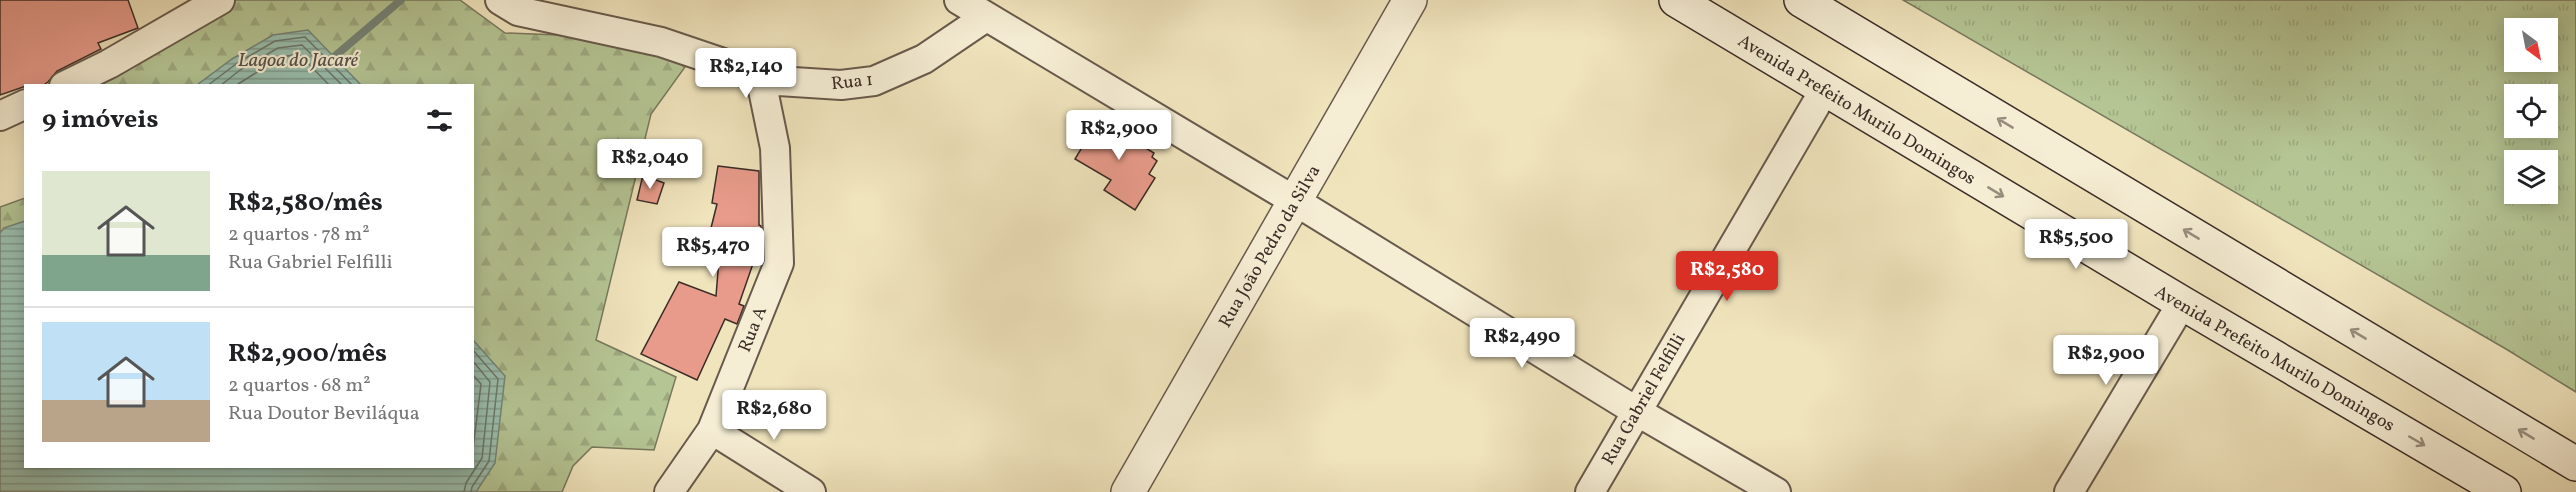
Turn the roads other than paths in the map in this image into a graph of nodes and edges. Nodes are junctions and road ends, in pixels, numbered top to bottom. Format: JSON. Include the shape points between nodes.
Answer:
{"nodes":[{"id":1,"x":220,"y":0,"type":"edge"},
{"id":2,"x":500,"y":0,"type":"edge"},
{"id":3,"x":959,"y":0,"type":"edge"},
{"id":4,"x":1410,"y":0,"type":"edge"},
{"id":5,"x":1676,"y":0,"type":"edge"},
{"id":6,"x":1801,"y":0,"type":"edge"},
{"id":7,"x":986,"y":17,"type":"junction"},
{"id":8,"x":761,"y":80,"type":"junction"},
{"id":9,"x":68,"y":84,"type":"edge"},
{"id":10,"x":1825,"y":89,"type":"junction"},
{"id":11,"x":24,"y":105,"type":"edge"},
{"id":12,"x":0,"y":116,"type":"edge"},
{"id":13,"x":1295,"y":201,"type":"junction"},
{"id":14,"x":2181,"y":303,"type":"junction"},
{"id":15,"x":1636,"y":411,"type":"junction"},
{"id":16,"x":712,"y":430,"type":"junction"},
{"id":17,"x":2576,"y":464,"type":"edge"},
{"id":18,"x":2498,"y":491,"type":"edge"},
{"id":19,"x":669,"y":492,"type":"edge"},
{"id":20,"x":811,"y":492,"type":"edge"},
{"id":21,"x":1128,"y":492,"type":"edge"},
{"id":22,"x":1590,"y":492,"type":"edge"},
{"id":23,"x":1776,"y":492,"type":"edge"},
{"id":24,"x":2070,"y":492,"type":"edge"}],
"edges":[{"from":1,"to":9,"type":"street"},
{"from":2,"to":8,"type":"street","name":"Rua 1","via":[[518,11],[661,42]]},
{"from":3,"to":7,"type":"street"},
{"from":4,"to":13,"type":"main road","name":"Rua João Pedro da Silva"},
{"from":5,"to":10,"type":"main road","name":"Avenida Prefeito Murilo Domingos"},
{"from":17,"to":6,"type":"main road","one_way":true},
{"from":7,"to":8,"type":"street","name":"Rua 1","via":[[924,59],[874,81],[841,85]]},
{"from":7,"to":13,"type":"street"},
{"from":8,"to":16,"type":"street","name":"Rua A","via":[[775,148],[779,263]]},
{"from":10,"to":14,"type":"main road","name":"Avenida Prefeito Murilo Domingos","one_way":true},
{"from":10,"to":15,"type":"street","name":"Rua Gabriel Felfilli"},
{"from":11,"to":12,"type":"street"},
{"from":13,"to":15,"type":"street"},
{"from":13,"to":21,"type":"main road","name":"Rua João Pedro da Silva"},
{"from":14,"to":18,"type":"main road","name":"Avenida Prefeito Murilo Domingos","one_way":true},
{"from":14,"to":24,"type":"street"},
{"from":15,"to":22,"type":"street","name":"Rua Gabriel Felfilli"},
{"from":15,"to":23,"type":"street"},
{"from":16,"to":19,"type":"street","name":"Rua A"},
{"from":16,"to":20,"type":"street"}]}
